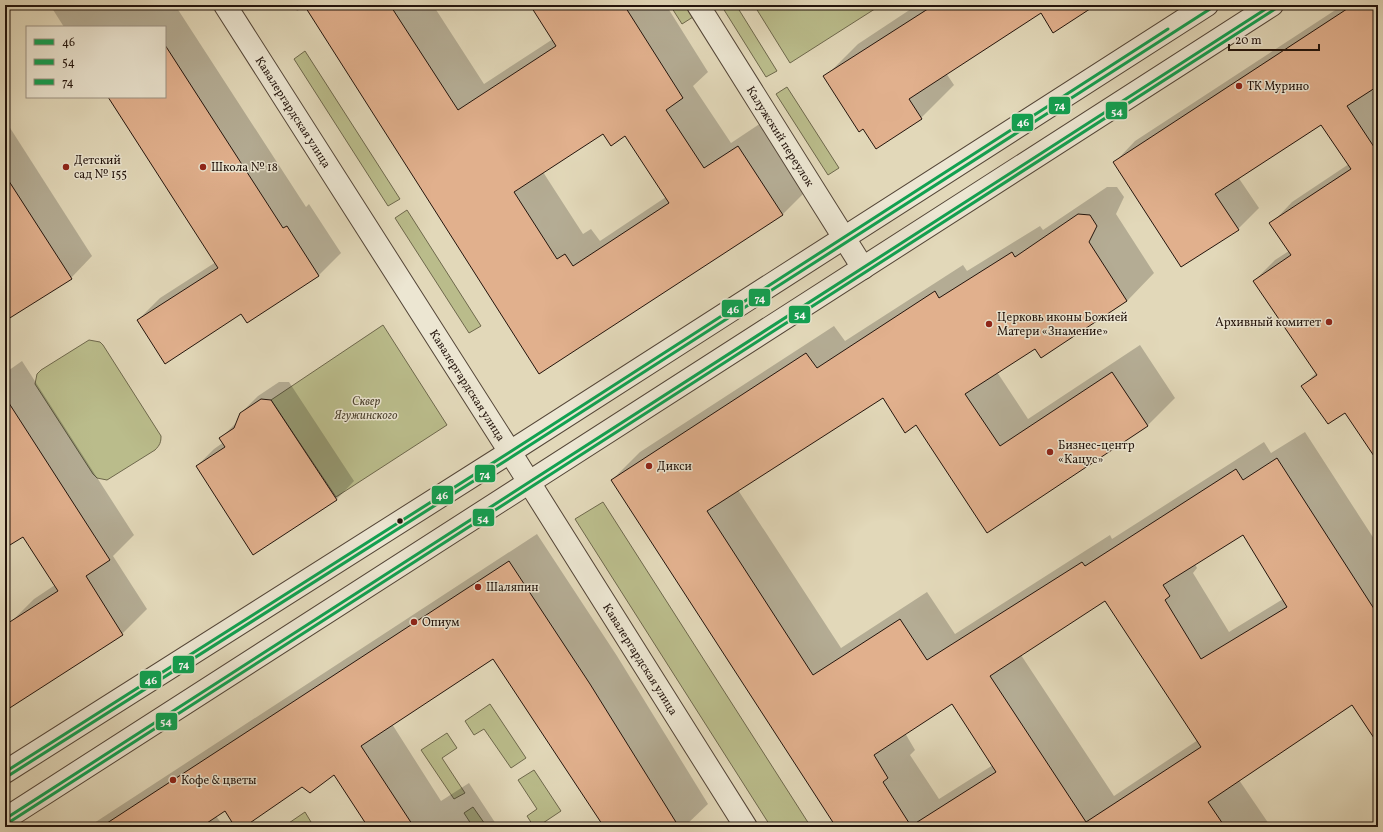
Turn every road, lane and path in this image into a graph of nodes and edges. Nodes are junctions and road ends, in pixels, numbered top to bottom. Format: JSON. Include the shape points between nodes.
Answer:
{"nodes":[{"id":1,"x":225,"y":5,"type":"edge"},
{"id":2,"x":698,"y":5,"type":"edge"},
{"id":3,"x":1207,"y":5,"type":"edge"},
{"id":4,"x":1272,"y":5,"type":"edge"},
{"id":5,"x":843,"y":237,"type":"junction"},
{"id":6,"x":863,"y":268,"type":"junction"},
{"id":7,"x":510,"y":452,"type":"junction"},
{"id":8,"x":529,"y":482,"type":"junction"},
{"id":9,"x":5,"y":772,"type":"edge"},
{"id":10,"x":5,"y":819,"type":"edge"},
{"id":11,"x":746,"y":827,"type":"edge"}],
"edges":[{"from":1,"to":7,"type":"street","name":"Кавалергардская улица"},
{"from":2,"to":5,"type":"street","name":"Калужский переулок"},
{"from":3,"to":5,"type":"street"},
{"from":4,"to":6,"type":"street"},
{"from":5,"to":6,"type":"street","name":"Калужский переулок"},
{"from":5,"to":7,"type":"street"},
{"from":6,"to":8,"type":"street"},
{"from":7,"to":8,"type":"street","name":"Кавалергардская улица"},
{"from":7,"to":9,"type":"street"},
{"from":8,"to":10,"type":"street"},
{"from":8,"to":11,"type":"street","name":"Кавалергардская улица"}]}
